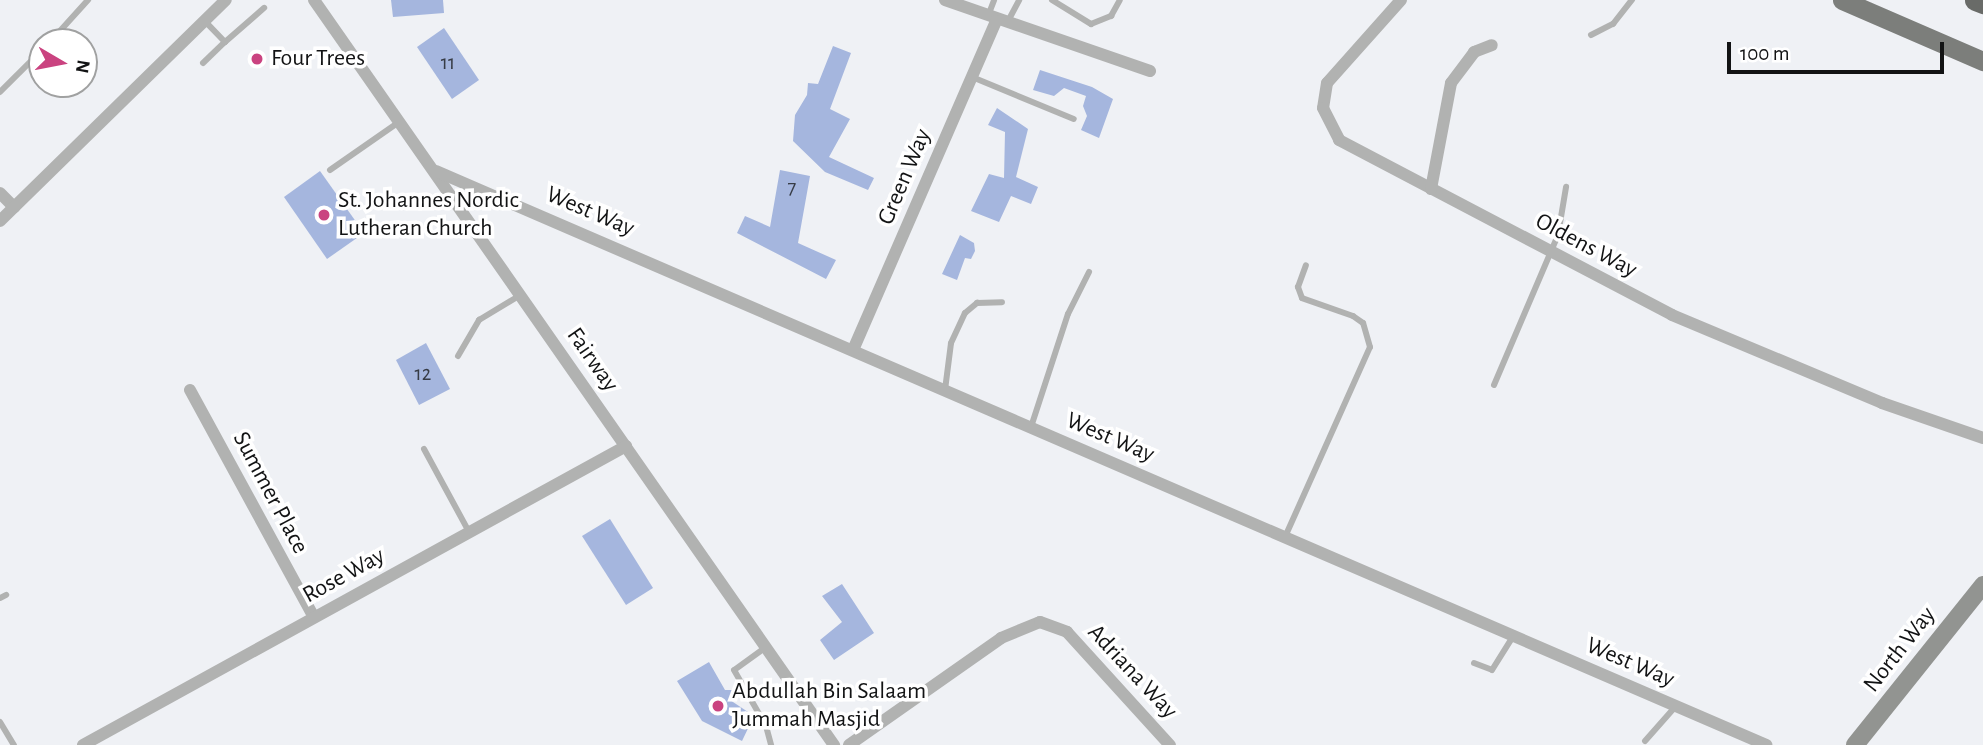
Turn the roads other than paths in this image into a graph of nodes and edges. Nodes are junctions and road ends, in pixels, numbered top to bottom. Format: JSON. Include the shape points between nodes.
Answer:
{"nodes":[{"id":1,"x":88,"y":0,"type":"edge"},
{"id":2,"x":226,"y":0,"type":"edge"},
{"id":3,"x":314,"y":0,"type":"edge"},
{"id":4,"x":945,"y":0,"type":"edge"},
{"id":5,"x":994,"y":0,"type":"edge"},
{"id":6,"x":1019,"y":0,"type":"edge"},
{"id":7,"x":1052,"y":0,"type":"edge"},
{"id":8,"x":1120,"y":0,"type":"edge"},
{"id":9,"x":1401,"y":0,"type":"edge"},
{"id":10,"x":1633,"y":0,"type":"edge"},
{"id":11,"x":1842,"y":0,"type":"edge"},
{"id":12,"x":1975,"y":0,"type":"edge"},
{"id":13,"x":1983,"y":3,"type":"edge"},
{"id":14,"x":264,"y":8,"type":"dead end"},
{"id":15,"x":205,"y":21,"type":"junction"},
{"id":16,"x":997,"y":21,"type":"junction"},
{"id":17,"x":63,"y":28,"type":"edge"},
{"id":18,"x":1591,"y":35,"type":"dead end"},
{"id":19,"x":225,"y":42,"type":"junction"},
{"id":20,"x":1492,"y":45,"type":"dead end"},
{"id":21,"x":1983,"y":61,"type":"edge"},
{"id":22,"x":202,"y":62,"type":"dead end"},
{"id":23,"x":28,"y":64,"type":"edge"},
{"id":24,"x":1150,"y":71,"type":"dead end"},
{"id":25,"x":972,"y":77,"type":"junction"},
{"id":26,"x":0,"y":92,"type":"edge"},
{"id":27,"x":1073,"y":120,"type":"dead end"},
{"id":28,"x":400,"y":121,"type":"junction"},
{"id":29,"x":330,"y":170,"type":"dead end"},
{"id":30,"x":436,"y":171,"type":"junction"},
{"id":31,"x":1566,"y":187,"type":"dead end"},
{"id":32,"x":1431,"y":189,"type":"junction"},
{"id":33,"x":0,"y":193,"type":"edge"},
{"id":34,"x":14,"y":207,"type":"junction"},
{"id":35,"x":0,"y":221,"type":"edge"},
{"id":36,"x":1551,"y":252,"type":"junction"},
{"id":37,"x":1306,"y":265,"type":"dead end"},
{"id":38,"x":1089,"y":272,"type":"dead end"},
{"id":39,"x":521,"y":295,"type":"junction"},
{"id":40,"x":1002,"y":302,"type":"dead end"},
{"id":41,"x":853,"y":350,"type":"junction"},
{"id":42,"x":458,"y":356,"type":"dead end"},
{"id":43,"x":1494,"y":385,"type":"dead end"},
{"id":44,"x":190,"y":390,"type":"dead end"},
{"id":45,"x":944,"y":390,"type":"junction"},
{"id":46,"x":1031,"y":428,"type":"junction"},
{"id":47,"x":1983,"y":438,"type":"edge"},
{"id":48,"x":626,"y":446,"type":"junction"},
{"id":49,"x":424,"y":449,"type":"dead end"},
{"id":50,"x":469,"y":532,"type":"junction"},
{"id":51,"x":1285,"y":537,"type":"junction"},
{"id":52,"x":1983,"y":584,"type":"edge"},
{"id":53,"x":313,"y":616,"type":"junction"},
{"id":54,"x":1513,"y":636,"type":"junction"},
{"id":55,"x":766,"y":647,"type":"junction"},
{"id":56,"x":1474,"y":663,"type":"dead end"},
{"id":57,"x":1676,"y":706,"type":"junction"},
{"id":58,"x":0,"y":722,"type":"edge"},
{"id":59,"x":1645,"y":741,"type":"dead end"},
{"id":60,"x":14,"y":745,"type":"edge"},
{"id":61,"x":83,"y":745,"type":"edge"},
{"id":62,"x":771,"y":745,"type":"edge"},
{"id":63,"x":834,"y":745,"type":"edge"},
{"id":64,"x":849,"y":745,"type":"edge"},
{"id":65,"x":1171,"y":745,"type":"edge"},
{"id":66,"x":1766,"y":745,"type":"edge"},
{"id":67,"x":1856,"y":745,"type":"edge"}],
"edges":[{"from":1,"to":17,"type":"lane"},
{"from":2,"to":15,"type":"street"},
{"from":3,"to":28,"type":"street","name":"Fairway"},
{"from":4,"to":16,"type":"street"},
{"from":5,"to":16,"type":"lane"},
{"from":6,"to":16,"type":"lane"},
{"from":7,"to":8,"type":"lane","via":[[1091,24],[1111,16]]},
{"from":9,"to":32,"type":"street","name":"Oldens Way","via":[[1327,83],[1323,108],[1339,140]]},
{"from":10,"to":18,"type":"lane","via":[[1614,24]]},
{"from":11,"to":21,"type":"main road"},
{"from":12,"to":13,"type":"highway"},
{"from":14,"to":19,"type":"lane"},
{"from":15,"to":19,"type":"lane"},
{"from":15,"to":34,"type":"street"},
{"from":16,"to":24,"type":"street"},
{"from":16,"to":25,"type":"street","name":"Green Way"},
{"from":19,"to":22,"type":"lane"},
{"from":20,"to":32,"type":"street","via":[[1474,52],[1451,83]]},
{"from":23,"to":26,"type":"lane"},
{"from":25,"to":27,"type":"lane"},
{"from":25,"to":41,"type":"street","name":"Green Way"},
{"from":28,"to":29,"type":"lane"},
{"from":28,"to":30,"type":"street","name":"Fairway"},
{"from":30,"to":39,"type":"street","name":"Fairway"},
{"from":30,"to":41,"type":"street","name":"West Way"},
{"from":31,"to":36,"type":"lane"},
{"from":32,"to":36,"type":"street","name":"Oldens Way"},
{"from":33,"to":34,"type":"street"},
{"from":34,"to":35,"type":"street"},
{"from":36,"to":43,"type":"lane"},
{"from":36,"to":47,"type":"street","name":"Oldens Way","via":[[1672,315],[1882,403]]},
{"from":37,"to":51,"type":"lane","via":[[1298,293],[1311,303],[1363,323],[1370,347]]},
{"from":38,"to":46,"type":"lane","via":[[1068,314]]},
{"from":39,"to":42,"type":"lane","via":[[480,320]]},
{"from":39,"to":48,"type":"street","name":"Fairway"},
{"from":40,"to":45,"type":"lane","via":[[977,303],[965,313],[951,343]]},
{"from":41,"to":45,"type":"street","name":"West Way"},
{"from":44,"to":53,"type":"street","name":"Summer Place"},
{"from":45,"to":46,"type":"street","name":"West Way"},
{"from":46,"to":51,"type":"street","name":"West Way"},
{"from":48,"to":50,"type":"street","name":"Rose Way"},
{"from":48,"to":55,"type":"street","name":"Fairway"},
{"from":49,"to":50,"type":"lane"},
{"from":50,"to":53,"type":"street","name":"Rose Way"},
{"from":51,"to":54,"type":"street","name":"West Way"},
{"from":52,"to":67,"type":"street","name":"North Way"},
{"from":53,"to":61,"type":"street","name":"Rose Way"},
{"from":54,"to":56,"type":"lane","via":[[1492,670]]},
{"from":54,"to":57,"type":"street","name":"West Way"},
{"from":55,"to":62,"type":"lane","via":[[734,670],[766,726]]},
{"from":55,"to":63,"type":"street","name":"Fairway"},
{"from":57,"to":59,"type":"lane"},
{"from":57,"to":66,"type":"street","name":"West Way"},
{"from":58,"to":60,"type":"lane"},
{"from":64,"to":65,"type":"street","name":"Adriana Way","via":[[1001,638],[1040,622],[1067,632]]}]}
